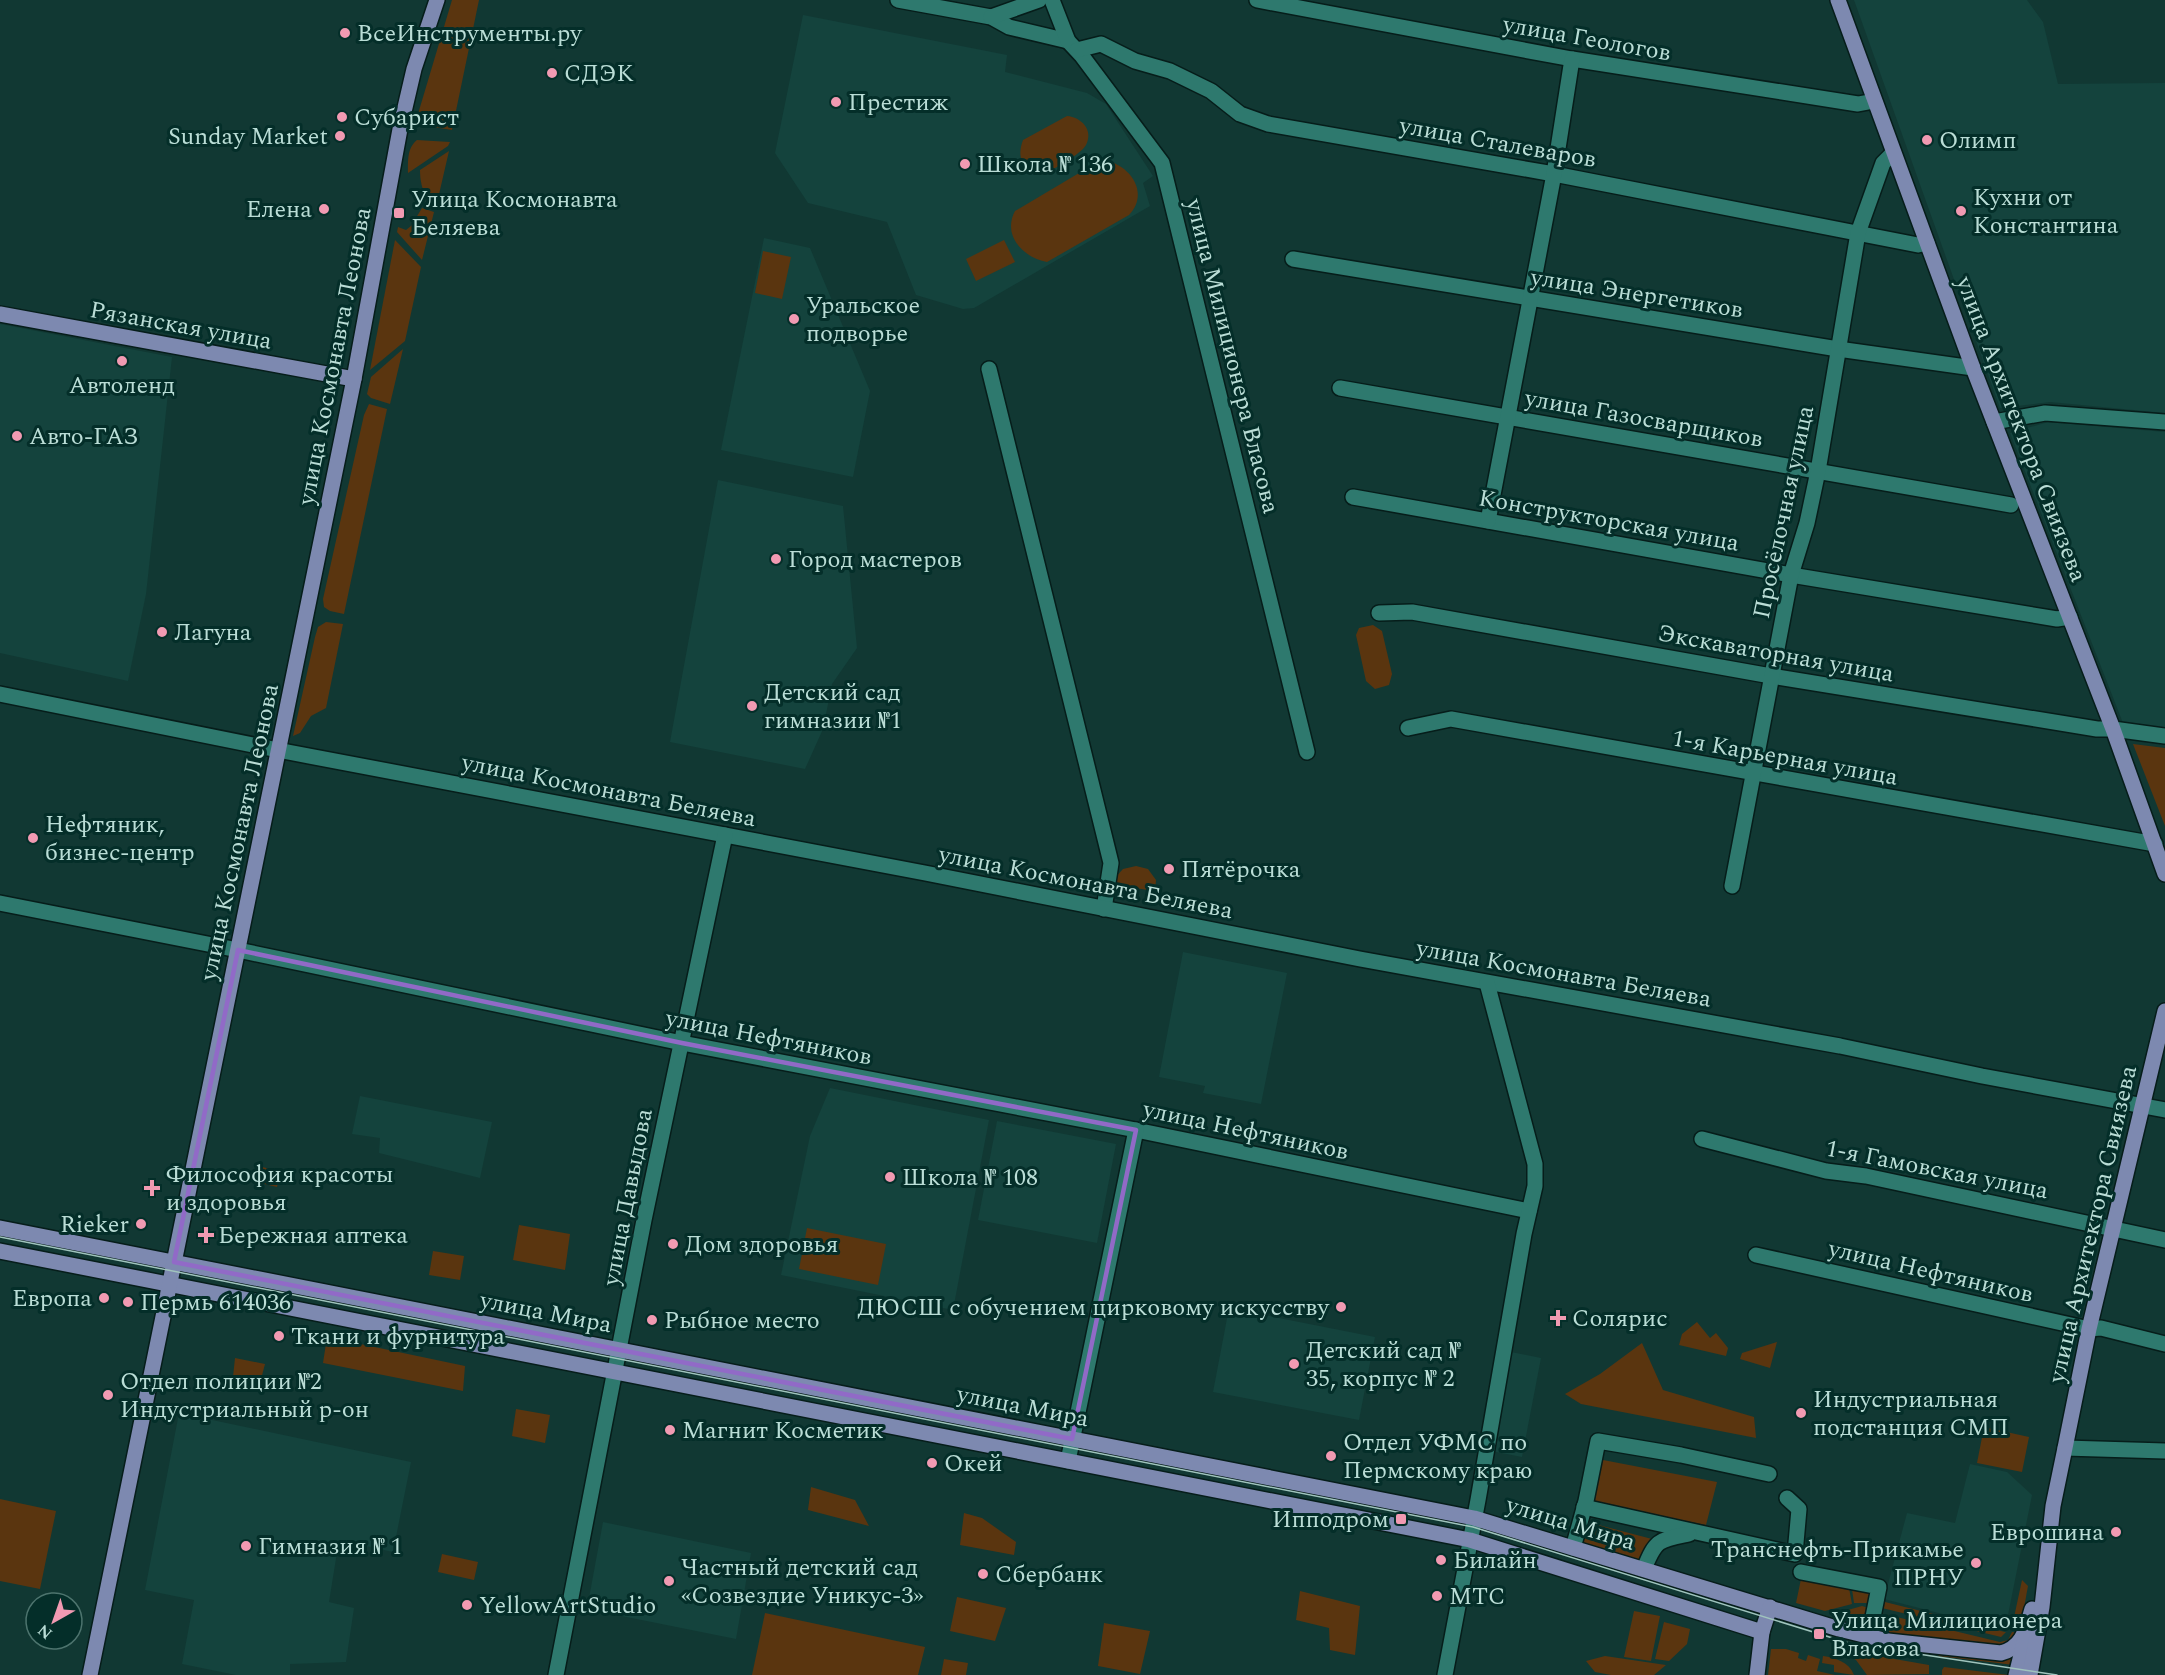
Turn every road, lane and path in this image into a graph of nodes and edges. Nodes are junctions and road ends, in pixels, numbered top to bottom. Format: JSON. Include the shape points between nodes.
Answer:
{"nodes":[{"id":1,"x":437,"y":0,"type":"edge"},
{"id":2,"x":898,"y":0,"type":"edge"},
{"id":3,"x":1039,"y":0,"type":"edge"},
{"id":4,"x":1052,"y":0,"type":"edge"},
{"id":5,"x":1257,"y":0,"type":"edge"},
{"id":6,"x":1838,"y":0,"type":"edge"},
{"id":7,"x":991,"y":17,"type":"junction"},
{"id":8,"x":1072,"y":46,"type":"junction"},
{"id":9,"x":1572,"y":59,"type":"junction"},
{"id":10,"x":1874,"y":101,"type":"junction"},
{"id":11,"x":1893,"y":153,"type":"junction"},
{"id":12,"x":1554,"y":174,"type":"junction"},
{"id":13,"x":1858,"y":233,"type":"junction"},
{"id":14,"x":1927,"y":243,"type":"junction"},
{"id":15,"x":1293,"y":259,"type":"dead end"},
{"id":16,"x":1530,"y":299,"type":"junction"},
{"id":17,"x":0,"y":314,"type":"edge"},
{"id":18,"x":1838,"y":349,"type":"junction"},
{"id":19,"x":1973,"y":368,"type":"junction"},
{"id":20,"x":989,"y":369,"type":"dead end"},
{"id":21,"x":354,"y":379,"type":"junction"},
{"id":22,"x":1340,"y":388,"type":"dead end"},
{"id":23,"x":1508,"y":417,"type":"junction"},
{"id":24,"x":1994,"y":422,"type":"junction"},
{"id":25,"x":2165,"y":422,"type":"edge"},
{"id":26,"x":1818,"y":471,"type":"junction"},
{"id":27,"x":1353,"y":497,"type":"dead end"},
{"id":28,"x":2011,"y":505,"type":"dead end"},
{"id":29,"x":1488,"y":521,"type":"junction"},
{"id":30,"x":1791,"y":575,"type":"junction"},
{"id":31,"x":1379,"y":613,"type":"dead end"},
{"id":32,"x":2070,"y":618,"type":"junction"},
{"id":33,"x":1771,"y":676,"type":"junction"},
{"id":34,"x":0,"y":694,"type":"edge"},
{"id":35,"x":1408,"y":728,"type":"dead end"},
{"id":36,"x":2113,"y":729,"type":"junction"},
{"id":37,"x":2165,"y":736,"type":"edge"},
{"id":38,"x":279,"y":750,"type":"junction"},
{"id":39,"x":1307,"y":752,"type":"dead end"},
{"id":40,"x":1753,"y":774,"type":"junction"},
{"id":41,"x":725,"y":835,"type":"junction"},
{"id":42,"x":2155,"y":844,"type":"junction"},
{"id":43,"x":2165,"y":874,"type":"edge"},
{"id":44,"x":1732,"y":886,"type":"dead end"},
{"id":45,"x":0,"y":903,"type":"edge"},
{"id":46,"x":1104,"y":909,"type":"junction"},
{"id":47,"x":238,"y":950,"type":"junction"},
{"id":48,"x":1487,"y":983,"type":"junction"},
{"id":49,"x":2165,"y":1011,"type":"edge"},
{"id":50,"x":682,"y":1043,"type":"junction"},
{"id":51,"x":2143,"y":1106,"type":"junction"},
{"id":52,"x":2165,"y":1110,"type":"edge"},
{"id":53,"x":1136,"y":1130,"type":"junction"},
{"id":54,"x":1702,"y":1139,"type":"dead end"},
{"id":55,"x":1529,"y":1211,"type":"junction"},
{"id":56,"x":0,"y":1228,"type":"edge"},
{"id":57,"x":2114,"y":1228,"type":"junction"},
{"id":58,"x":2165,"y":1239,"type":"edge"},
{"id":59,"x":0,"y":1251,"type":"edge"},
{"id":60,"x":1756,"y":1255,"type":"dead end"},
{"id":61,"x":174,"y":1262,"type":"junction"},
{"id":62,"x":170,"y":1285,"type":"junction"},
{"id":63,"x":2089,"y":1329,"type":"junction"},
{"id":64,"x":2165,"y":1344,"type":"edge"},
{"id":65,"x":619,"y":1350,"type":"junction"},
{"id":66,"x":614,"y":1372,"type":"junction"},
{"id":67,"x":1072,"y":1439,"type":"junction"},
{"id":68,"x":2064,"y":1448,"type":"junction"},
{"id":69,"x":2165,"y":1451,"type":"edge"},
{"id":70,"x":1068,"y":1461,"type":"junction"},
{"id":71,"x":1769,"y":1474,"type":"dead end"},
{"id":72,"x":1787,"y":1498,"type":"dead end"},
{"id":73,"x":1584,"y":1507,"type":"junction"},
{"id":74,"x":1474,"y":1518,"type":"junction"},
{"id":75,"x":1695,"y":1532,"type":"junction"},
{"id":76,"x":1470,"y":1540,"type":"junction"},
{"id":77,"x":1573,"y":1548,"type":"junction"},
{"id":78,"x":1644,"y":1569,"type":"junction"},
{"id":79,"x":1801,"y":1572,"type":"dead end"},
{"id":80,"x":1770,"y":1607,"type":"junction"},
{"id":81,"x":2031,"y":1619,"type":"junction"},
{"id":82,"x":1762,"y":1632,"type":"junction"},
{"id":83,"x":1869,"y":1637,"type":"junction"},
{"id":84,"x":90,"y":1675,"type":"edge"},
{"id":85,"x":556,"y":1675,"type":"edge"},
{"id":86,"x":1444,"y":1675,"type":"edge"},
{"id":87,"x":1757,"y":1675,"type":"edge"},
{"id":88,"x":2016,"y":1675,"type":"edge"},
{"id":89,"x":2024,"y":1675,"type":"edge"},
{"id":90,"x":2030,"y":1675,"type":"edge"},
{"id":91,"x":2038,"y":1675,"type":"edge"}],
"edges":[{"from":1,"to":21,"type":"main road","name":"улица Космонавта Леонова","via":[[414,69],[400,129]]},
{"from":2,"to":7,"type":"street"},
{"from":3,"to":7,"type":"street"},
{"from":4,"to":8,"type":"street","name":"улица Милиционера Власова"},
{"from":5,"to":9,"type":"street","name":"улица Геологов"},
{"from":6,"to":10,"type":"main road","name":"улица Архитектора Свиязева"},
{"from":7,"to":8,"type":"street","via":[[1009,27]]},
{"from":8,"to":12,"type":"street","name":"улица Сталеваров","via":[[1101,44],[1134,61],[1170,71],[1211,91],[1240,114],[1268,124]]},
{"from":8,"to":39,"type":"street","name":"улица Милиционера Власова","via":[[1162,163]]},
{"from":9,"to":10,"type":"street","name":"улица Геологов","via":[[1857,104]]},
{"from":9,"to":12,"type":"street"},
{"from":10,"to":11,"type":"main road","name":"улица Архитектора Свиязева"},
{"from":11,"to":13,"type":"street","name":"Просёлочная улица","via":[[1883,163]]},
{"from":11,"to":14,"type":"main road","name":"улица Архитектора Свиязева"},
{"from":12,"to":13,"type":"street","name":"улица Сталеваров"},
{"from":12,"to":16,"type":"street"},
{"from":13,"to":14,"type":"street","name":"улица Сталеваров","via":[[1918,245]]},
{"from":13,"to":18,"type":"street","name":"Просёлочная улица"},
{"from":14,"to":19,"type":"main road","name":"улица Архитектора Свиязева"},
{"from":15,"to":16,"type":"street","name":"улица Энергетиков"},
{"from":16,"to":18,"type":"street","name":"улица Энергетиков"},
{"from":16,"to":23,"type":"street"},
{"from":17,"to":21,"type":"main road","name":"Рязанская улица"},
{"from":18,"to":19,"type":"street","name":"улица Энергетиков"},
{"from":18,"to":26,"type":"street","name":"Просёлочная улица"},
{"from":19,"to":24,"type":"main road","name":"улица Архитектора Свиязева"},
{"from":20,"to":46,"type":"street","via":[[1111,863]]},
{"from":21,"to":38,"type":"main road","name":"улица Космонавта Леонова"},
{"from":22,"to":23,"type":"street","name":"улица Газосварщиков"},
{"from":23,"to":26,"type":"street","name":"улица Газосварщиков"},
{"from":23,"to":29,"type":"street"},
{"from":24,"to":25,"type":"street","via":[[2045,413]]},
{"from":24,"to":32,"type":"main road","name":"улица Архитектора Свиязева"},
{"from":26,"to":28,"type":"street","name":"улица Газосварщиков"},
{"from":26,"to":30,"type":"street","name":"Просёлочная улица","via":[[1808,523]]},
{"from":27,"to":29,"type":"street","name":"Конструкторская улица"},
{"from":29,"to":30,"type":"street","name":"Конструкторская улица"},
{"from":30,"to":32,"type":"street","name":"Конструкторская улица"},
{"from":30,"to":33,"type":"street","name":"Просёлочная улица"},
{"from":31,"to":33,"type":"street","name":"Экскаваторная улица","via":[[1412,612]]},
{"from":32,"to":36,"type":"main road","name":"улица Архитектора Свиязева"},
{"from":33,"to":36,"type":"street","name":"Экскаваторная улица"},
{"from":33,"to":40,"type":"street","name":"Просёлочная улица"},
{"from":34,"to":38,"type":"street","name":"улица Космонавта Беляева"},
{"from":35,"to":40,"type":"street","name":"1-я Карьерная улица","via":[[1451,720]]},
{"from":36,"to":37,"type":"street","name":"Экскаваторная улица"},
{"from":36,"to":42,"type":"main road","name":"улица Архитектора Свиязева"},
{"from":38,"to":41,"type":"street","name":"улица Космонавта Беляева"},
{"from":38,"to":47,"type":"main road","name":"улица Космонавта Леонова"},
{"from":40,"to":42,"type":"street","name":"1-я Карьерная улица"},
{"from":40,"to":44,"type":"street","name":"Просёлочная улица"},
{"from":41,"to":46,"type":"street","name":"улица Космонавта Беляева"},
{"from":41,"to":50,"type":"street","name":"улица Давыдова"},
{"from":42,"to":43,"type":"main road","name":"улица Архитектора Свиязева"},
{"from":45,"to":47,"type":"street","name":"улица Нефтяников"},
{"from":46,"to":48,"type":"street","name":"улица Космонавта Беляева"},
{"from":47,"to":50,"type":"street","name":"улица Нефтяников"},
{"from":47,"to":61,"type":"main road","name":"улица Космонавта Леонова"},
{"from":48,"to":51,"type":"street","name":"улица Космонавта Беляева","via":[[1840,1046]]},
{"from":48,"to":55,"type":"street","via":[[1535,1164]]},
{"from":49,"to":51,"type":"main road","name":"улица Архитектора Свиязева"},
{"from":50,"to":53,"type":"street","name":"улица Нефтяников"},
{"from":50,"to":65,"type":"street","name":"улица Давыдова"},
{"from":51,"to":52,"type":"street","name":"улица Космонавта Беляева"},
{"from":51,"to":57,"type":"main road","name":"улица Архитектора Свиязева"},
{"from":53,"to":55,"type":"street","name":"улица Нефтяников"},
{"from":53,"to":67,"type":"street"},
{"from":54,"to":57,"type":"street","name":"1-я Гамовская улица","via":[[1826,1171]]},
{"from":55,"to":74,"type":"street"},
{"from":56,"to":61,"type":"main road","name":"улица Мира"},
{"from":57,"to":58,"type":"street","name":"1-я Гамовская улица"},
{"from":57,"to":63,"type":"main road","name":"улица Архитектора Свиязева"},
{"from":59,"to":62,"type":"main road","name":"улица Мира"},
{"from":60,"to":63,"type":"street","name":"улица Нефтяников"},
{"from":61,"to":62,"type":"main road","name":"улица Космонавта Леонова"},
{"from":61,"to":65,"type":"main road","name":"улица Мира"},
{"from":62,"to":66,"type":"main road","name":"улица Мира"},
{"from":62,"to":84,"type":"main road","name":"улица Космонавта Леонова"},
{"from":63,"to":64,"type":"street","name":"улица Нефтяников","via":[[2101,1328]]},
{"from":63,"to":68,"type":"main road","name":"улица Архитектора Свиязева"},
{"from":65,"to":66,"type":"street","name":"улица Давыдова"},
{"from":65,"to":67,"type":"main road","name":"улица Мира"},
{"from":66,"to":70,"type":"main road","name":"улица Мира"},
{"from":66,"to":85,"type":"street","name":"улица Давыдова"},
{"from":67,"to":70,"type":"street"},
{"from":67,"to":74,"type":"main road","name":"улица Мира"},
{"from":68,"to":69,"type":"street"},
{"from":68,"to":81,"type":"main road","name":"улица Архитектора Свиязева"},
{"from":70,"to":76,"type":"main road","name":"улица Мира"},
{"from":71,"to":73,"type":"street","via":[[1598,1441]]},
{"from":72,"to":75,"type":"street","via":[[1799,1509],[1795,1554]]},
{"from":73,"to":75,"type":"street"},
{"from":73,"to":77,"type":"street"},
{"from":74,"to":76,"type":"street"},
{"from":74,"to":77,"type":"main road","name":"улица Мира"},
{"from":75,"to":78,"type":"street","via":[[1656,1544]]},
{"from":76,"to":82,"type":"main road","name":"улица Мира"},
{"from":76,"to":86,"type":"street"},
{"from":77,"to":78,"type":"main road","name":"улица Мира"},
{"from":78,"to":80,"type":"main road","name":"улица Мира"},
{"from":79,"to":83,"type":"street","via":[[1879,1587]]},
{"from":80,"to":82,"type":"main road"},
{"from":80,"to":83,"type":"main road","name":"улица Мира"},
{"from":81,"to":83,"type":"main road","name":"улица Мира","via":[[2013,1648],[1995,1653]]},
{"from":81,"to":88,"type":"main road"},
{"from":81,"to":89,"type":"main road","name":"улица Архитектора Свиязева"},
{"from":81,"to":90,"type":"main road","name":"улица Архитектора Свиязева"},
{"from":81,"to":91,"type":"main road"},
{"from":82,"to":87,"type":"main road"}]}
